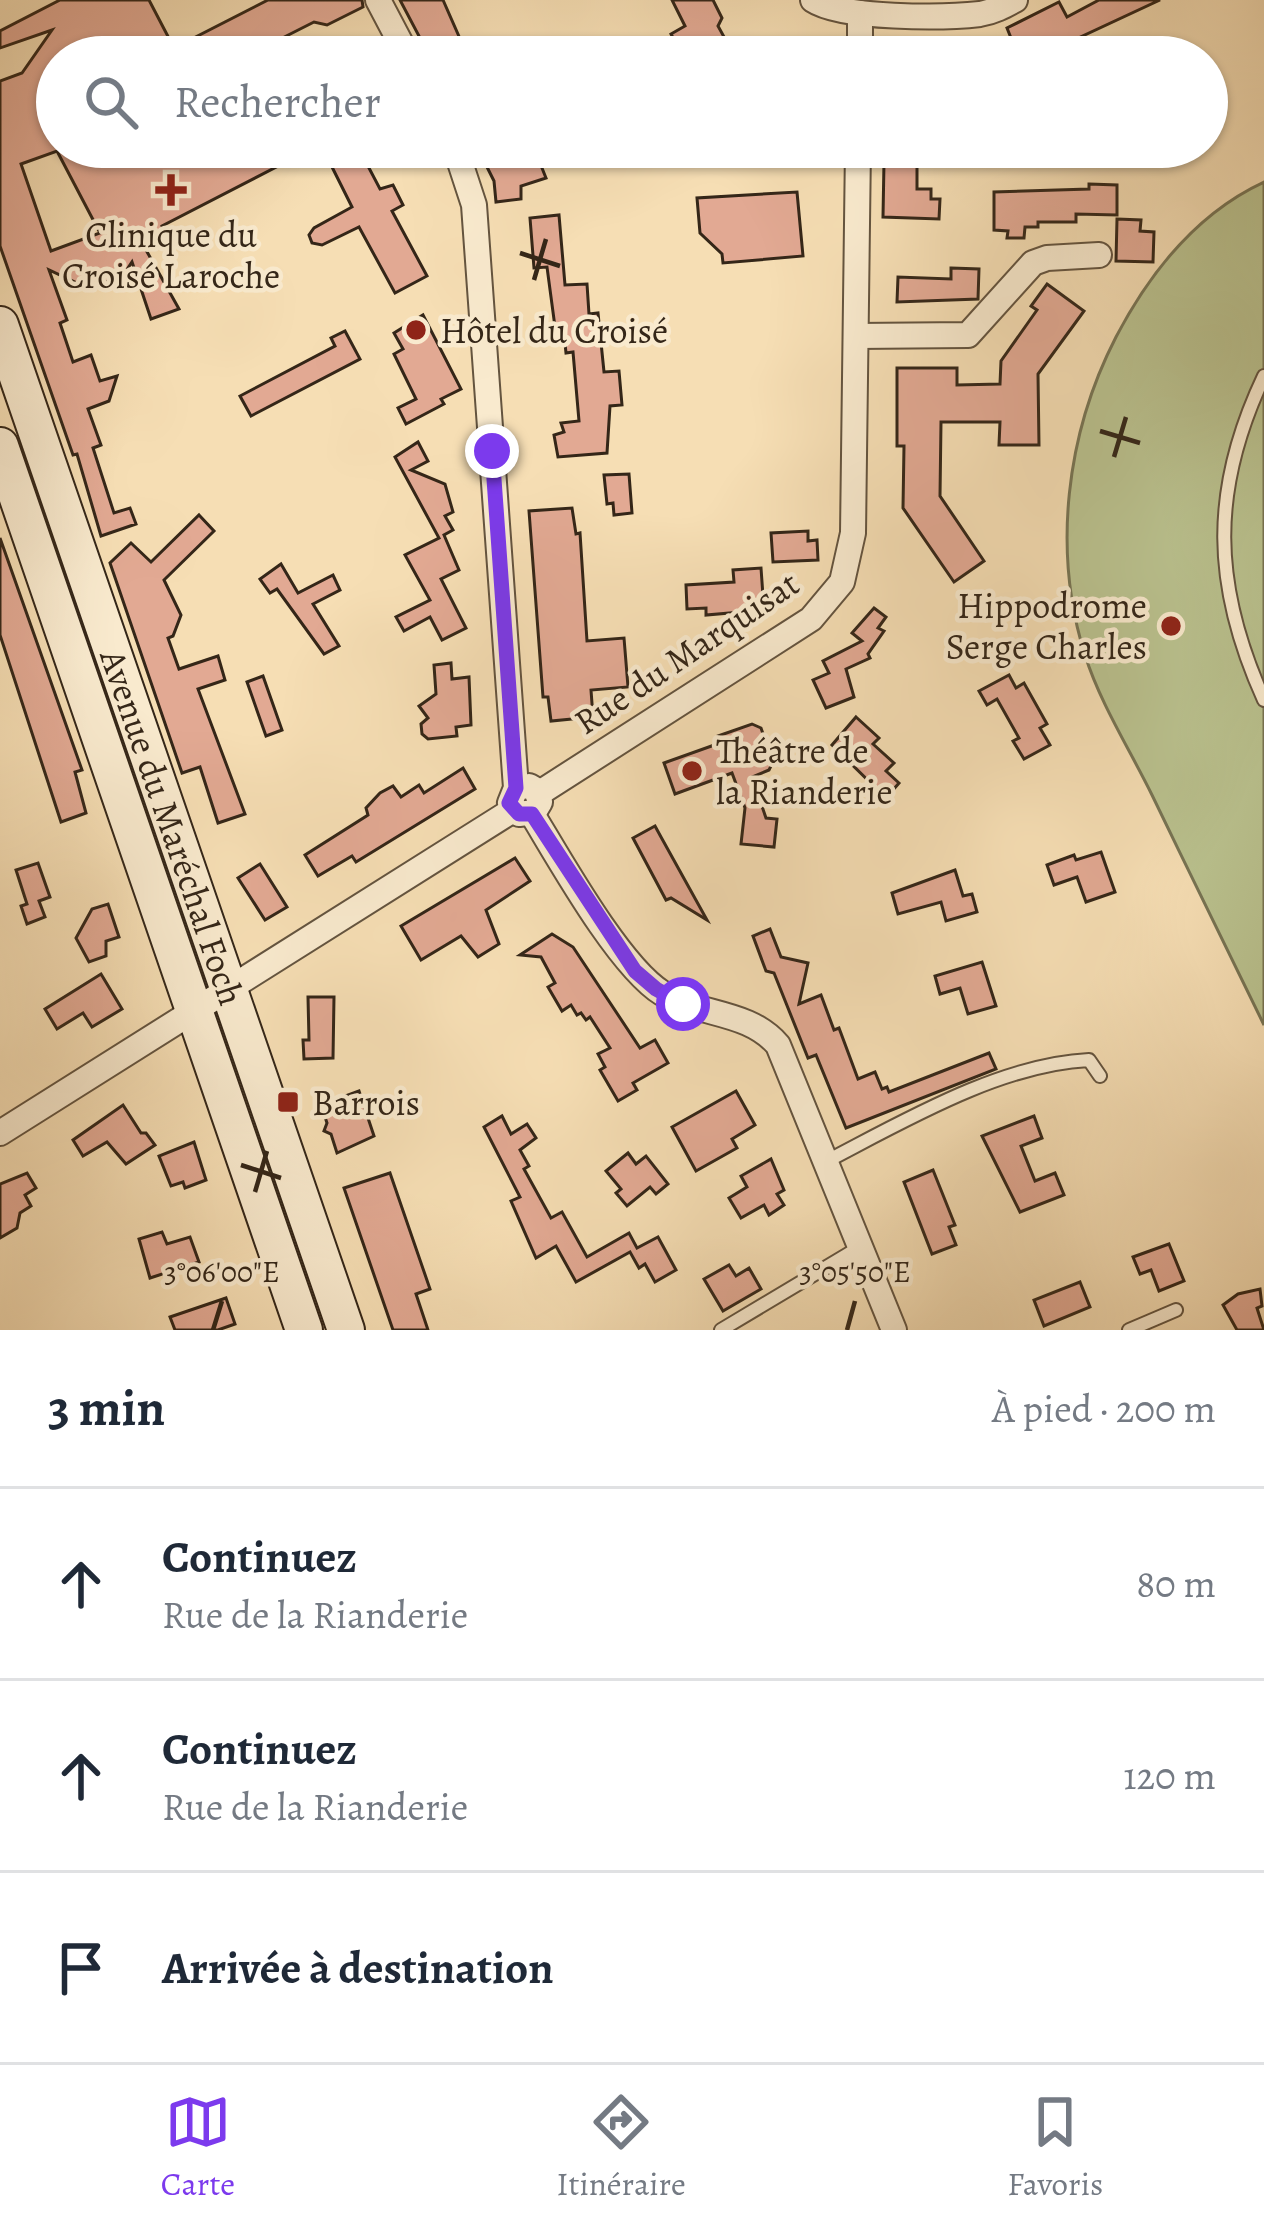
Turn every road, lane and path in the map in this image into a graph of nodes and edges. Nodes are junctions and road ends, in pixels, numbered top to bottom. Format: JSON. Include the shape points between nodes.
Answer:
{"nodes":[{"id":1,"x":378,"y":0,"type":"edge"},
{"id":2,"x":813,"y":0,"type":"edge"},
{"id":3,"x":1015,"y":0,"type":"edge"},
{"id":4,"x":860,"y":13,"type":"junction"},
{"id":5,"x":397,"y":36,"type":"edge"},
{"id":6,"x":860,"y":36,"type":"edge"},
{"id":7,"x":462,"y":168,"type":"edge"},
{"id":8,"x":858,"y":168,"type":"edge"},
{"id":9,"x":1100,"y":255,"type":"dead end"},
{"id":10,"x":0,"y":325,"type":"edge"},
{"id":11,"x":856,"y":336,"type":"junction"},
{"id":12,"x":1264,"y":376,"type":"edge"},
{"id":13,"x":0,"y":446,"type":"edge"},
{"id":14,"x":1264,"y":700,"type":"edge"},
{"id":15,"x":525,"y":801,"type":"junction"},
{"id":16,"x":227,"y":989,"type":"junction"},
{"id":17,"x":195,"y":1010,"type":"junction"},
{"id":18,"x":1100,"y":1076,"type":"dead end"},
{"id":19,"x":0,"y":1133,"type":"edge"},
{"id":20,"x":827,"y":1161,"type":"junction"},
{"id":21,"x":861,"y":1247,"type":"junction"},
{"id":22,"x":1176,"y":1310,"type":"dead end"},
{"id":23,"x":304,"y":1330,"type":"edge"},
{"id":24,"x":346,"y":1330,"type":"edge"},
{"id":25,"x":721,"y":1330,"type":"edge"},
{"id":26,"x":894,"y":1330,"type":"edge"},
{"id":27,"x":1129,"y":1330,"type":"edge"}],
"edges":[{"from":1,"to":5,"type":"street"},
{"from":2,"to":4,"type":"street"},
{"from":3,"to":4,"type":"street","via":[[983,14]]},
{"from":4,"to":6,"type":"street"},
{"from":7,"to":15,"type":"street","via":[[475,206]]},
{"from":8,"to":11,"type":"street","name":"Rue du Marquisat"},
{"from":9,"to":11,"type":"street","via":[[1033,263],[968,335]]},
{"from":10,"to":16,"type":"main road","name":"Avenue du Maréchal Foch"},
{"from":11,"to":15,"type":"street","name":"Rue du Marquisat","via":[[853,533],[835,593],[811,619]]},
{"from":12,"to":14,"type":"lane","via":[[1228,471],[1223,544],[1241,647]]},
{"from":13,"to":17,"type":"main road","name":"Avenue du Maréchal Foch"},
{"from":15,"to":16,"type":"street","name":"Rue du Marquisat"},
{"from":15,"to":20,"type":"street","via":[[635,971],[670,998],[771,1037]]},
{"from":16,"to":17,"type":"street","name":"Rue du Marquisat"},
{"from":16,"to":24,"type":"main road","name":"Avenue du Maréchal Foch"},
{"from":17,"to":19,"type":"street","name":"Rue du Marquisat"},
{"from":17,"to":23,"type":"main road","name":"Avenue du Maréchal Foch"},
{"from":18,"to":20,"type":"lane","via":[[1089,1060],[1064,1061],[953,1096]]},
{"from":20,"to":21,"type":"street"},
{"from":21,"to":25,"type":"lane"},
{"from":21,"to":26,"type":"street"},
{"from":22,"to":27,"type":"lane"}]}
